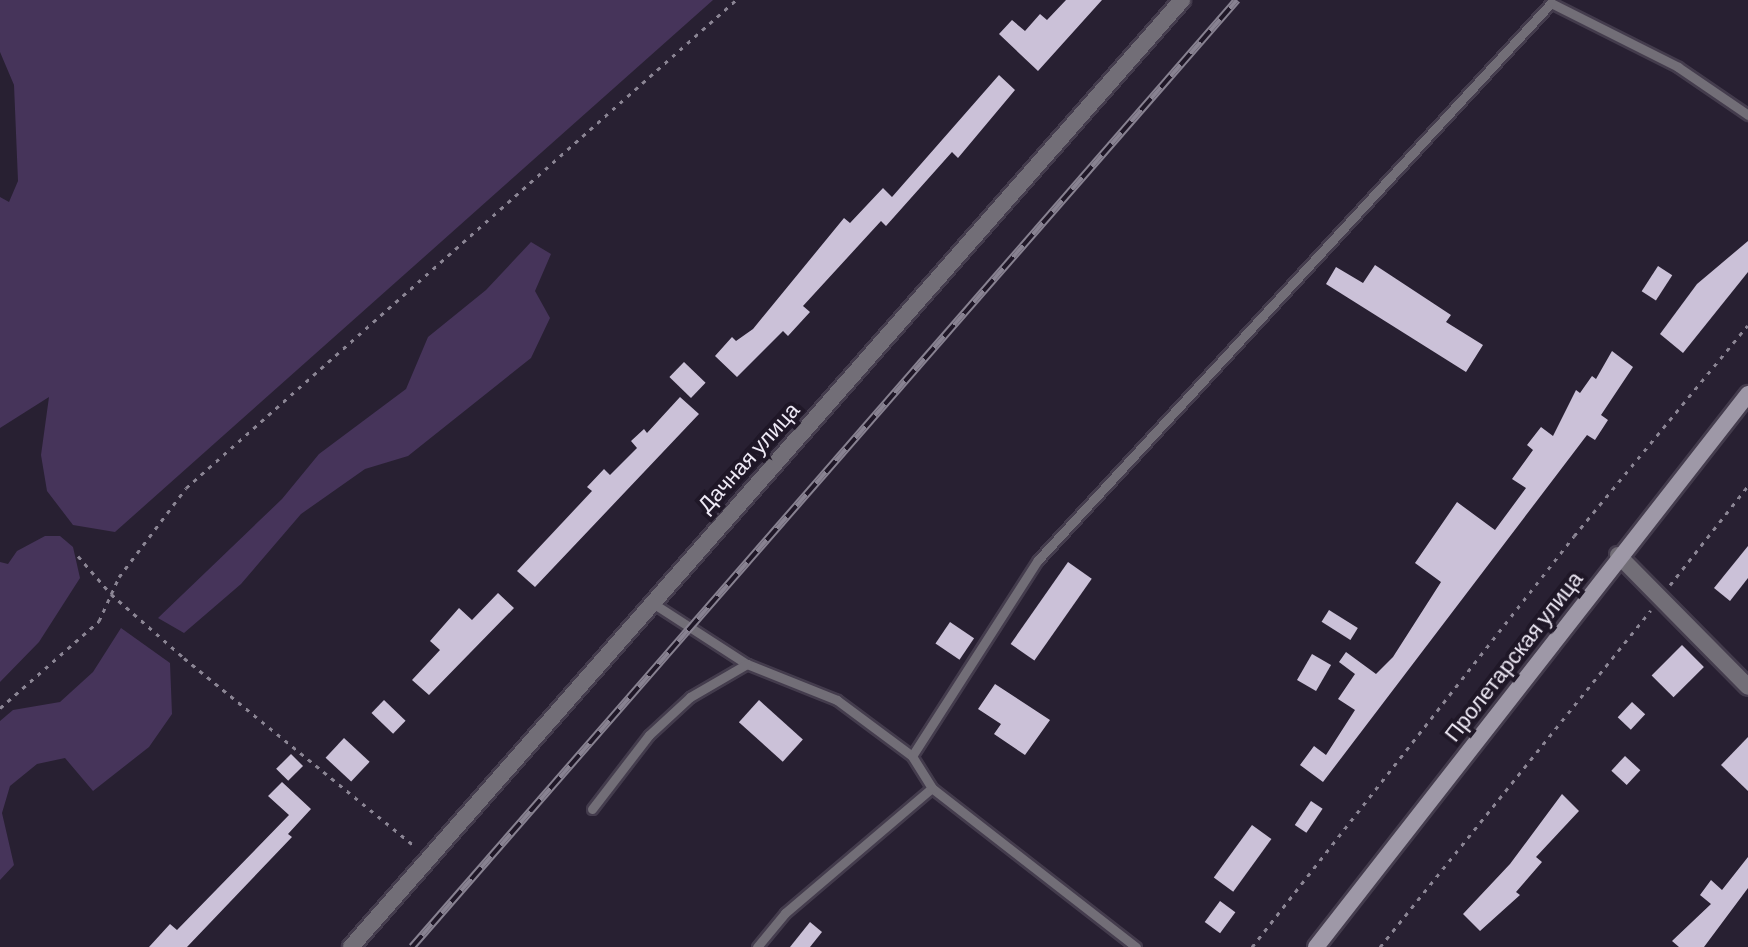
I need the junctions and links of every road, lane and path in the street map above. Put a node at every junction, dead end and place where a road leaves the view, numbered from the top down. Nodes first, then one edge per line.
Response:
1 (736, 0) edge
2 (1182, 0) edge
3 (1748, 115) edge
4 (1748, 325) edge
5 (1748, 394) edge
6 (1748, 486) edge
7 (1618, 555) junction
8 (78, 556) dead end
9 (111, 594) junction
10 (1659, 599) junction
11 (650, 601) junction
12 (747, 664) junction
13 (1748, 687) edge
14 (0, 708) edge
15 (912, 756) junction
16 (932, 788) junction
17 (592, 809) dead end
18 (429, 857) junction
19 (351, 947) edge
20 (757, 947) edge
21 (1136, 947) edge
22 (1252, 947) edge
23 (1316, 947) edge
24 (1380, 947) edge

1 - 9 path
2 - 11 street, Дачная улица
3 - 15 lane
4 - 22 path
5 - 7 main road, Пролетарская улица
6 - 10 path
7 - 10 street
7 - 23 main road, Пролетарская улица
8 - 9 path
9 - 14 path
9 - 18 path
10 - 13 street
10 - 24 path
11 - 12 lane
11 - 18 street, Дачная улица
12 - 15 lane
12 - 17 lane
15 - 16 lane
16 - 20 lane
16 - 21 lane
18 - 19 street, Дачная улица

